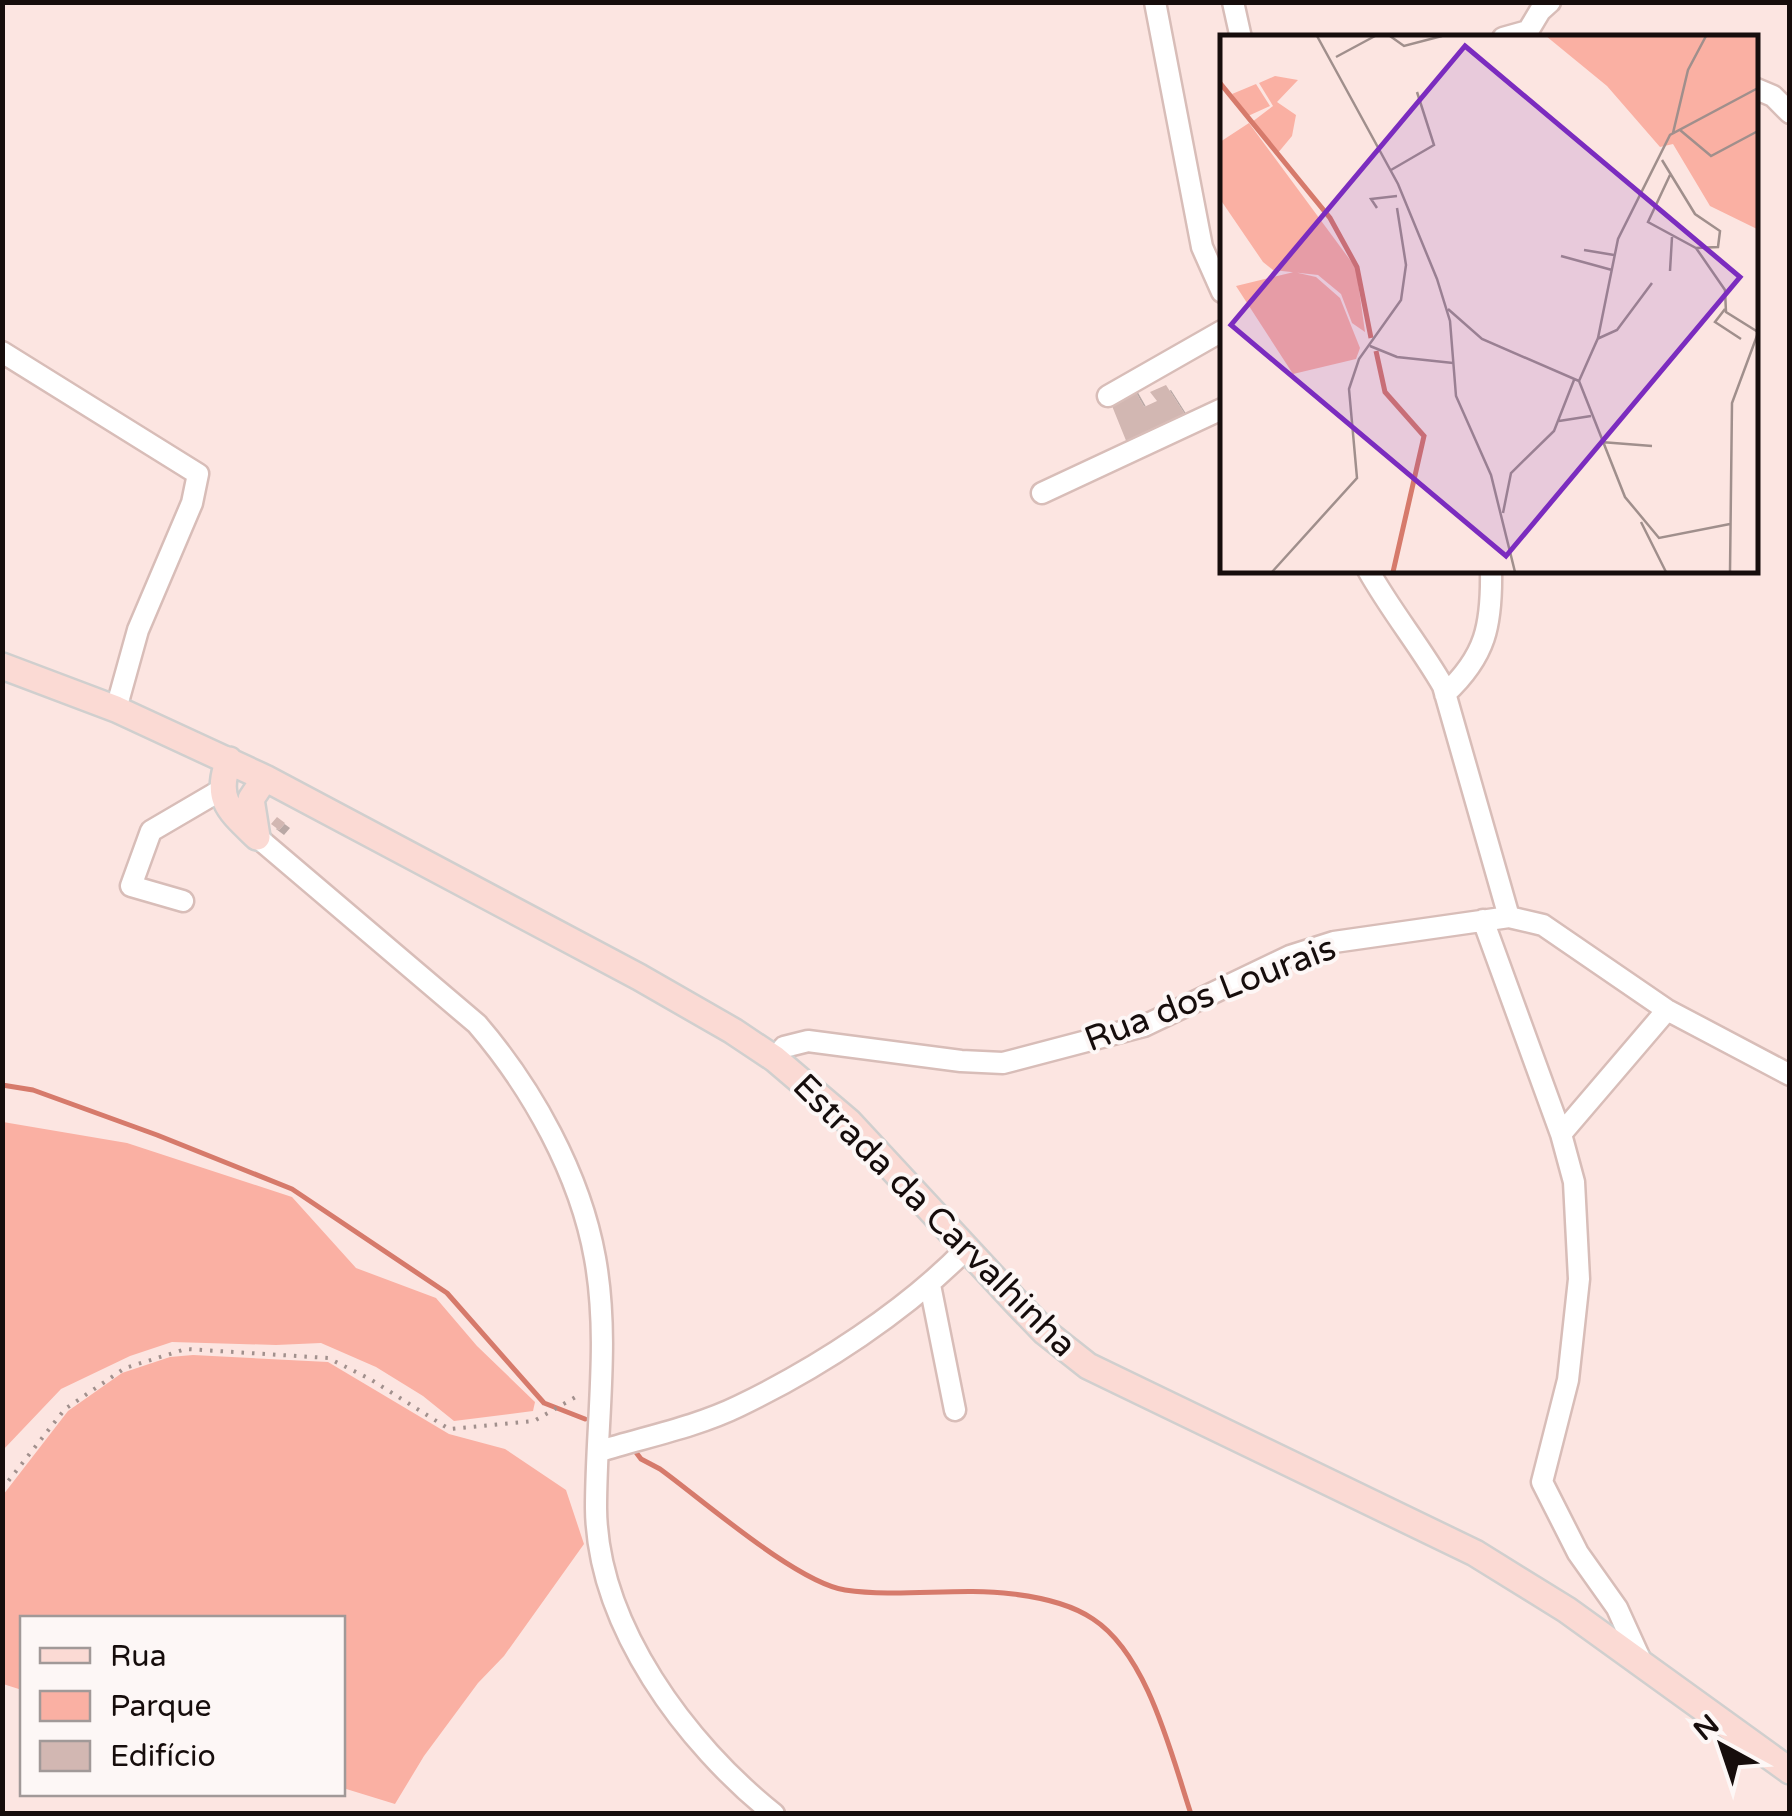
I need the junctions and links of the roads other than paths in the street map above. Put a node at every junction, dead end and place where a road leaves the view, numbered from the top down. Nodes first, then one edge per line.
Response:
1 (1154, 2) edge
2 (1233, 2) edge
3 (1550, 2) edge
4 (1533, 34) edge
5 (1239, 35) edge
6 (1757, 89) edge
7 (1790, 114) edge
8 (1220, 288) edge
9 (1220, 332) edge
10 (2, 352) edge
11 (1108, 396) dead end
12 (1220, 409) edge
13 (1042, 493) dead end
14 (1369, 572) edge
15 (1490, 572) edge
16 (2, 666) edge
17 (1445, 694) junction
18 (116, 709) junction
19 (228, 760) junction
20 (258, 788) junction
21 (222, 794) junction
22 (257, 837) junction
23 (183, 901) dead end
24 (1509, 916) junction
25 (1483, 920) junction
26 (1667, 1010) junction
27 (775, 1058) junction
28 (1790, 1076) edge
29 (1561, 1134) junction
30 (966, 1248) junction
31 (930, 1285) junction
32 (954, 1410) dead end
33 (600, 1451) junction
34 (1642, 1663) junction
35 (1790, 1771) edge
36 (774, 1814) edge

1 - 8 street
2 - 5 street
3 - 4 street
6 - 7 street
9 - 11 street
10 - 18 street
12 - 13 street
14 - 17 street
15 - 17 street
16 - 18 main road, Estrada da Carvalhinha
17 - 24 street
18 - 19 main road, Estrada da Carvalhinha
19 - 20 main road, Estrada da Carvalhinha
19 - 21 main road
20 - 21 main road
20 - 22 main road
20 - 27 main road, Estrada da Carvalhinha
21 - 22 main road
21 - 23 street
22 - 33 street
24 - 25 street, Rua dos Lourais
24 - 26 street, Rua dos Lourais
25 - 27 street, Rua dos Lourais
25 - 29 street
26 - 28 street, Rua dos Lourais
26 - 29 street
27 - 30 main road, Estrada da Carvalhinha
29 - 34 street
30 - 31 street
30 - 34 main road, Estrada da Carvalhinha
31 - 32 street
31 - 33 street
33 - 36 street
34 - 35 main road, Estrada da Carvalhinha

